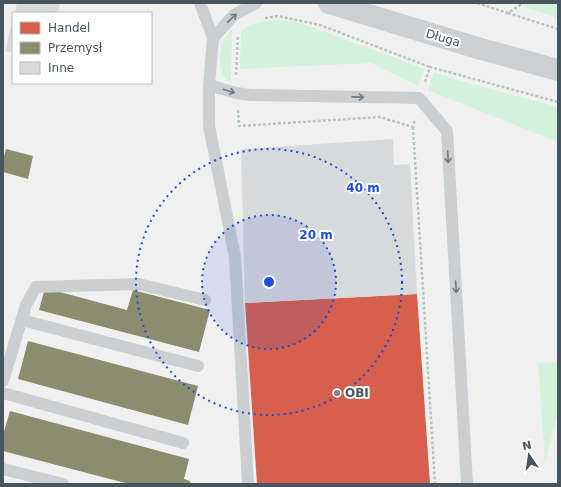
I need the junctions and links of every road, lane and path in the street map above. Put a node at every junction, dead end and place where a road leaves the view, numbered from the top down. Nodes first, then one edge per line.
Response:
1 (200, 3) edge
2 (256, 3) edge
3 (329, 3) edge
4 (477, 3) edge
5 (523, 3) edge
6 (508, 13) junction
7 (262, 19) dead end
8 (558, 29) edge
9 (213, 38) junction
10 (430, 67) junction
11 (558, 70) edge
12 (210, 85) junction
13 (424, 86) dead end
14 (558, 102) edge
15 (413, 127) dead end
16 (205, 300) dead end
17 (22, 320) junction
18 (198, 366) dead end
19 (3, 381) edge
20 (3, 393) edge
21 (183, 443) dead end
22 (3, 469) edge
23 (63, 484) edge
24 (248, 484) edge
25 (435, 484) edge
26 (467, 484) edge

1 - 9 lane
9 -> 2 lane
3 - 11 street, Długa
4 - 6 path
5 - 6 path
6 - 8 path
7 - 10 path
9 - 12 lane
10 - 13 path
10 - 14 path
12 - 24 lane
12 -> 26 lane
15 - 25 path
16 - 17 lane
17 - 18 lane
17 - 19 lane
20 - 21 lane
22 - 23 lane

